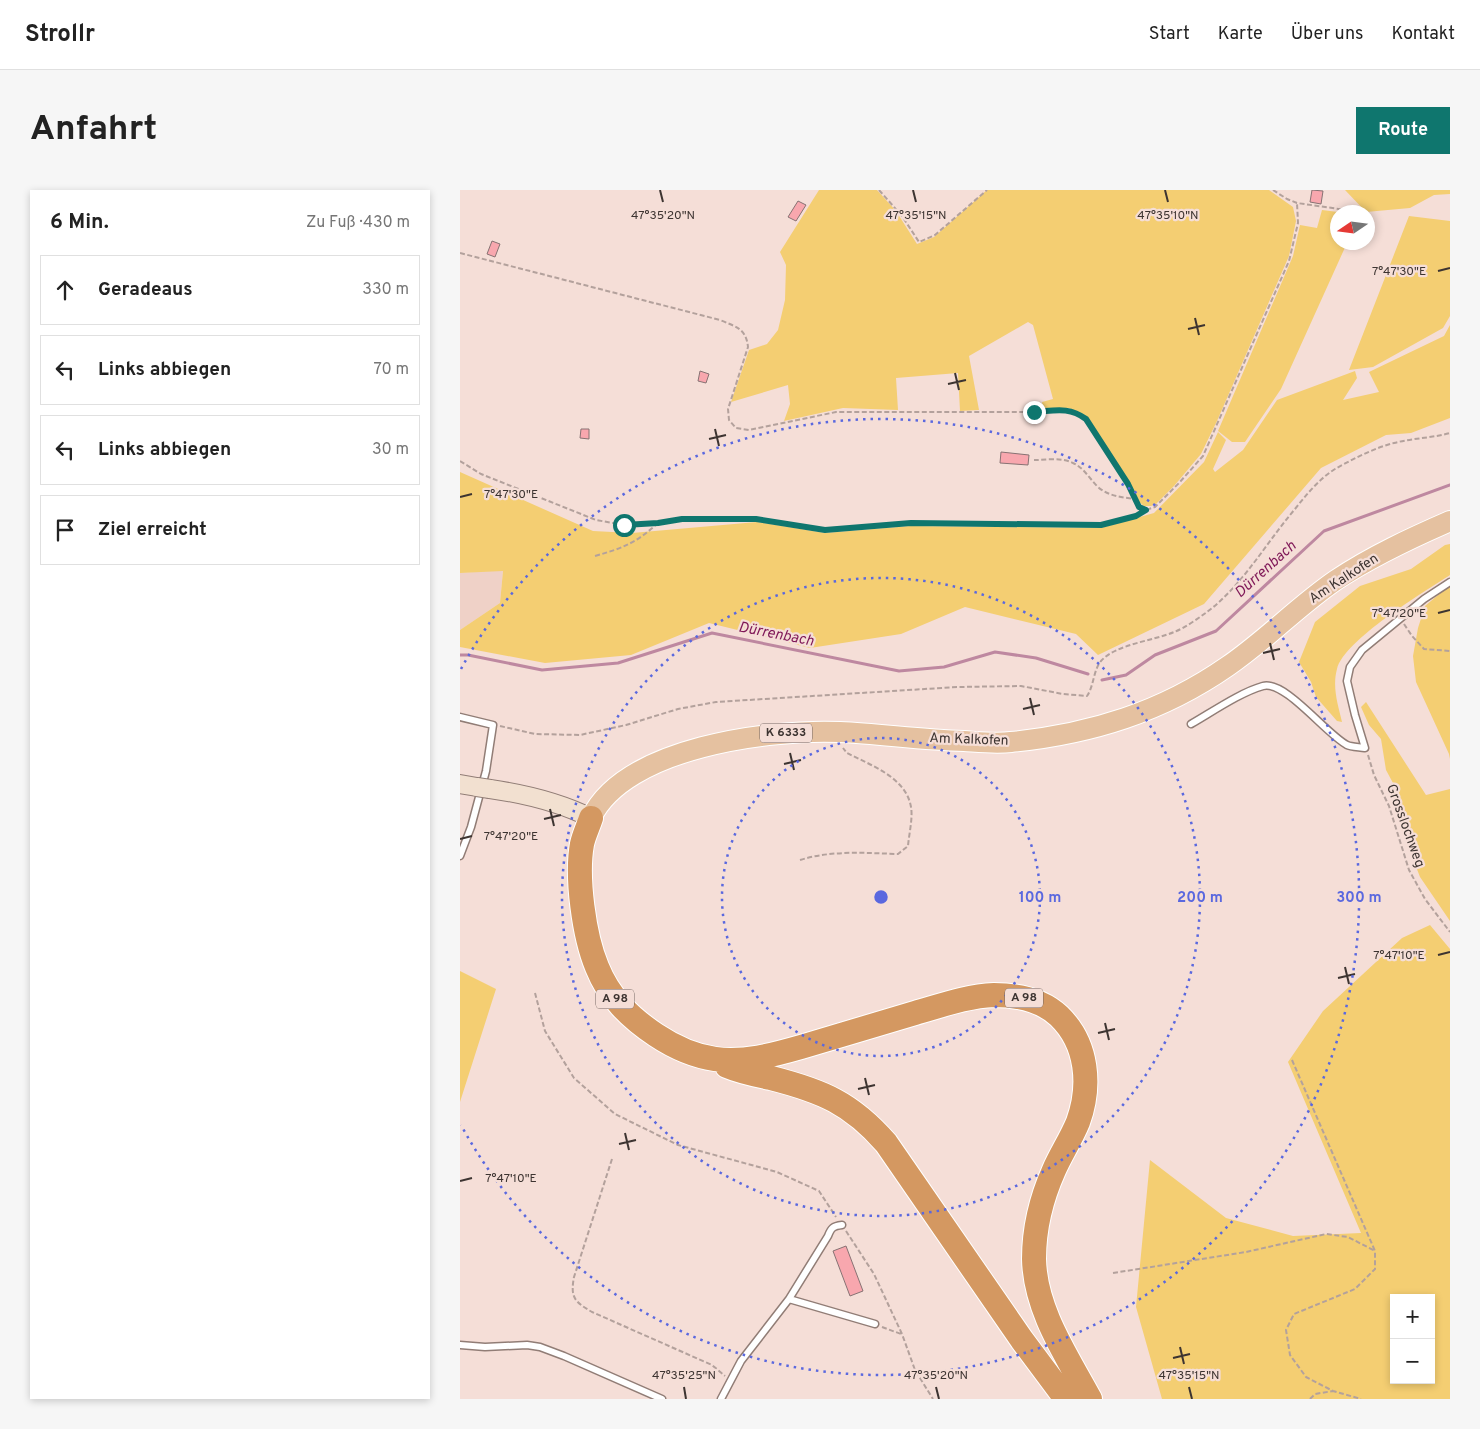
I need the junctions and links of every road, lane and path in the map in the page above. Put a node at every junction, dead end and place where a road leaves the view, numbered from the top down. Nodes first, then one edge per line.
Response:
1 (879, 190) edge
2 (987, 190) edge
3 (1273, 190) edge
4 (1297, 203) junction
5 (1330, 208) edge
6 (460, 253) edge
7 (1450, 432) edge
8 (460, 460) edge
9 (1034, 460) dead end
10 (1134, 498) junction
11 (1146, 510) junction
12 (1450, 521) edge
13 (658, 523) junction
14 (595, 556) dead end
15 (1450, 582) edge
16 (1400, 618) junction
17 (1450, 651) edge
18 (460, 717) edge
19 (1191, 724) dead end
20 (493, 725) junction
21 (838, 732) junction
22 (1366, 748) junction
23 (476, 787) edge
24 (591, 818) junction
25 (460, 856) edge
26 (800, 860) dead end
27 (1450, 932) edge
28 (535, 993) dead end
29 (697, 1055) junction
30 (1292, 1060) dead end
31 (612, 1159) dead end
32 (842, 1225) junction
33 (1375, 1251) junction
34 (1113, 1273) dead end
35 (789, 1299) junction
36 (875, 1324) joint
37 (902, 1334) junction
38 (460, 1345) edge
39 (730, 1381) junction
40 (1333, 1391) junction
41 (662, 1399) edge
42 (721, 1399) edge
43 (933, 1399) edge
44 (1066, 1399) edge
45 (1090, 1399) edge
46 (1310, 1399) edge
47 (1361, 1399) edge

1 - 2 path
3 - 4 path
4 - 5 path
4 - 11 path
6 - 10 path
7 - 20 path
8 - 13 path
9 - 10 path
10 - 11 path
11 - 13 path
12 - 21 main road, Am Kalkofen / K 6333
13 - 14 path
15 - 16 lane
16 - 17 path
16 - 22 lane
18 - 20 lane
19 - 22 lane
20 - 25 lane
21 - 24 main road, Am Kalkofen / K 6333
21 - 26 path
22 - 27 path, Grosslochweg
23 - 24 street
24 - 29 highway, A 98
28 - 32 path
29 - 44 highway, A 98
29 - 45 highway, A 98
30 - 33 path
31 - 39 path
32 - 35 lane
32 - 37 path
33 - 34 path
33 - 40 path
35 - 36 lane
35 - 39 lane
36 - 37 path
37 - 43 path
38 - 41 lane
39 - 42 lane
40 - 46 path
40 - 47 path

